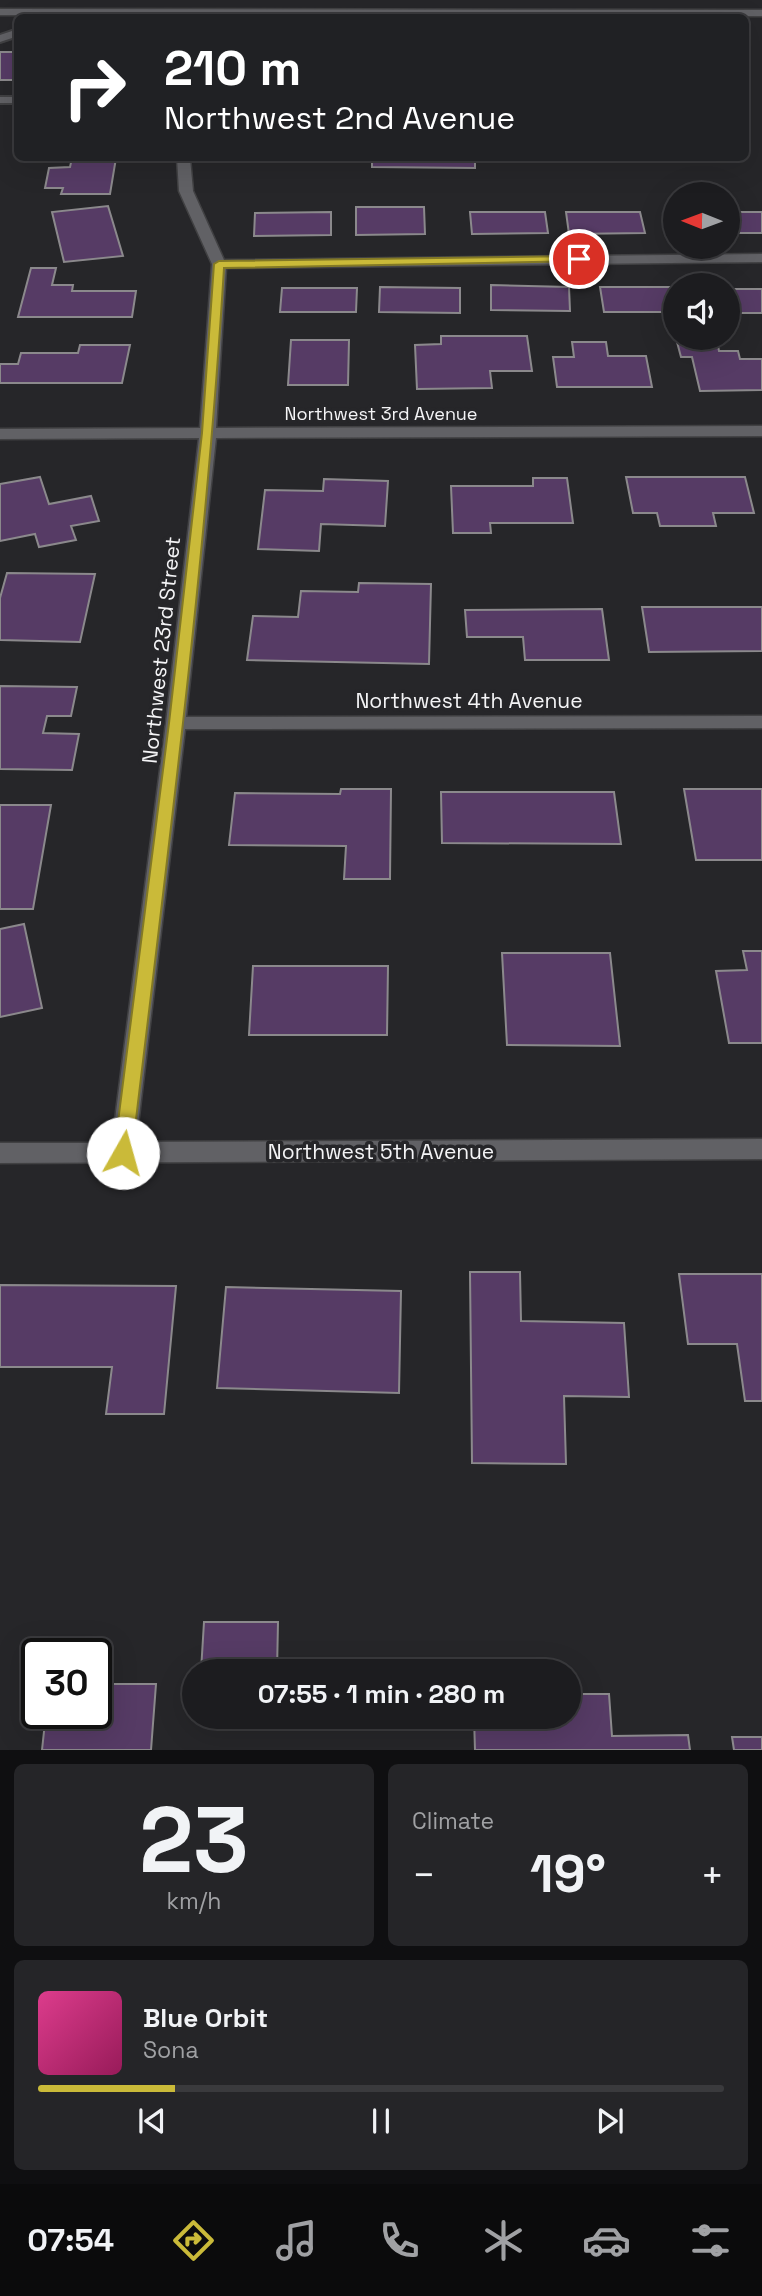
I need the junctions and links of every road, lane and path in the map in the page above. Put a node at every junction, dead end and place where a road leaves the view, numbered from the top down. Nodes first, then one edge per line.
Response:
1 (0, 12) edge
2 (67, 12) junction
3 (762, 13) edge
4 (62, 14) edge
5 (159, 14) edge
6 (630, 14) edge
7 (183, 161) edge
8 (762, 258) edge
9 (219, 264) junction
10 (762, 432) edge
11 (208, 433) junction
12 (0, 434) edge
13 (762, 722) edge
14 (176, 723) junction
15 (762, 1149) edge
16 (0, 1153) edge
17 (123, 1153) junction

1 - 2 street
2 - 4 lane
2 - 5 street
3 - 6 street
7 - 9 street, Northwest 23rd Street
8 - 9 street
9 - 11 street, Northwest 23rd Street
10 - 11 street, Northwest 3rd Avenue
11 - 12 street, Northwest 3rd Avenue
11 - 14 street, Northwest 23rd Street
13 - 14 street, Northwest 4th Avenue
14 - 17 street, Northwest 23rd Street
15 - 17 street, Northwest 5th Avenue
16 - 17 street, Northwest 5th Avenue

